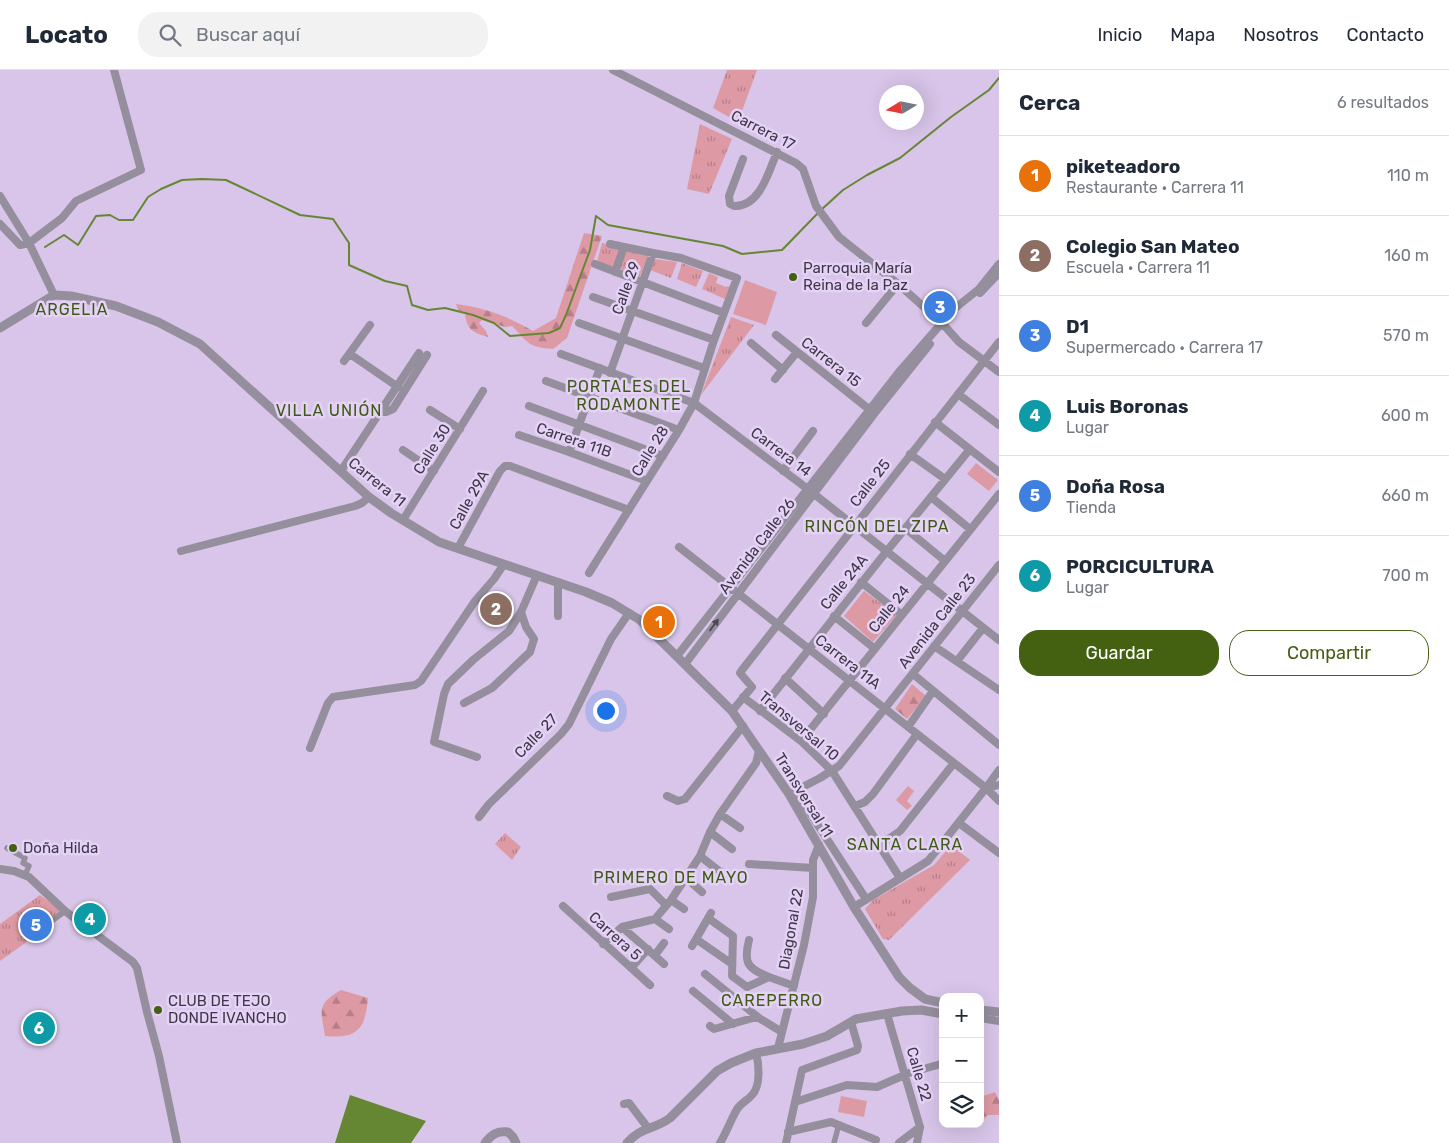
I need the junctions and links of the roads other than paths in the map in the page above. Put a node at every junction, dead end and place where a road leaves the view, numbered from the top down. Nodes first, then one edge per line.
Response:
1 (114, 70) edge
2 (613, 70) edge
3 (777, 152) junction
4 (743, 159) dead end
5 (0, 196) edge
6 (0, 224) edge
7 (29, 243) junction
8 (610, 244) dead end
9 (624, 247) junction
10 (652, 253) junction
11 (596, 264) dead end
12 (999, 264) edge
13 (615, 272) junction
14 (999, 273) edge
15 (642, 282) junction
16 (898, 284) junction
17 (54, 295) junction
18 (593, 297) dead end
19 (632, 311) junction
20 (724, 313) junction
21 (579, 323) dead end
22 (866, 323) dead end
23 (370, 325) dead end
24 (944, 325) junction
25 (0, 328) edge
26 (776, 335) dead end
27 (622, 338) junction
28 (714, 340) junction
29 (999, 342) edge
30 (751, 344) dead end
31 (797, 352) junction
32 (350, 354) junction
33 (561, 354) dead end
34 (984, 360) junction
35 (344, 361) dead end
36 (600, 368) junction
37 (704, 368) junction
38 (783, 370) junction
39 (610, 372) junction
40 (999, 372) edge
41 (775, 379) dead end
42 (546, 381) dead end
43 (398, 387) junction
44 (483, 391) dead end
45 (958, 394) junction
46 (588, 397) junction
47 (694, 403) junction
48 (529, 406) dead end
49 (430, 410) dead end
50 (870, 410) junction
51 (381, 412) junction
52 (935, 422) junction
53 (579, 424) junction
54 (999, 426) edge
55 (460, 429) junction
56 (679, 430) junction
57 (814, 431) dead end
58 (519, 435) dead end
59 (970, 449) junction
60 (403, 450) dead end
61 (569, 452) junction
62 (910, 454) junction
63 (662, 456) junction
64 (783, 470) junction
65 (341, 471) junction
66 (434, 471) junction
67 (999, 472) edge
68 (945, 480) junction
69 (648, 481) junction
70 (811, 492) junction
71 (999, 494) edge
72 (369, 497) junction
73 (931, 497) junction
74 (629, 510) junction
75 (403, 520) junction
76 (853, 526) junction
77 (905, 528) junction
78 (970, 530) junction
79 (679, 547) dead end
80 (458, 548) junction
81 (181, 552) dead end
82 (886, 552) junction
83 (945, 562) junction
84 (504, 564) junction
85 (999, 565) edge
86 (588, 573) dead end
87 (538, 575) junction
88 (558, 582) junction
89 (861, 582) junction
90 (927, 584) junction
91 (735, 591) junction
92 (962, 611) junction
93 (521, 612) junction
94 (629, 613) junction
95 (902, 615) junction
96 (558, 616) dead end
97 (834, 616) junction
98 (777, 624) junction
99 (983, 628) junction
100 (999, 640) edge
101 (934, 646) junction
102 (808, 649) junction
103 (875, 649) junction
104 (677, 656) junction
105 (957, 662) junction
106 (685, 664) junction
107 (912, 674) junction
108 (696, 676) joint
109 (785, 678) junction
110 (849, 681) junction
111 (999, 690) edge
112 (933, 691) junction
113 (744, 698) junction
114 (464, 703) dead end
115 (885, 709) junction
116 (732, 711) junction
117 (760, 711) junction
118 (824, 714) junction
119 (743, 726) junction
120 (908, 727) junction
121 (917, 734) junction
122 (801, 742) junction
123 (999, 745) edge
124 (310, 748) dead end
125 (760, 751) junction
126 (477, 758) dead end
127 (954, 763) junction
128 (999, 770) edge
129 (832, 771) junction
130 (999, 785) edge
131 (986, 788) junction
132 (792, 792) junction
133 (667, 796) dead end
134 (999, 801) edge
135 (855, 806) junction
136 (720, 814) junction
137 (479, 817) dead end
138 (959, 823) junction
139 (740, 828) dead end
140 (710, 832) junction
141 (879, 842) junction
142 (819, 844) junction
143 (6, 848) dead end
144 (732, 849) dead end
145 (999, 853) edge
146 (700, 856) junction
147 (749, 864) dead end
148 (0, 868) edge
149 (813, 868) junction
150 (25, 875) junction
151 (724, 875) dead end
152 (685, 877) junction
153 (900, 878) junction
154 (702, 892) dead end
155 (611, 897) dead end
156 (866, 899) junction
157 (668, 903) junction
158 (563, 906) dead end
159 (854, 906) junction
160 (684, 909) dead end
161 (65, 911) junction
162 (655, 919) junction
163 (45, 926) dead end
164 (622, 927) junction
165 (669, 929) dead end
166 (749, 940) dead end
167 (664, 943) dead end
168 (603, 944) junction
169 (648, 949) junction
170 (655, 955) junction
171 (664, 964) dead end
172 (732, 964) junction
173 (631, 968) junction
174 (705, 974) dead end
175 (769, 977) junction
176 (650, 985) dead end
177 (794, 986) junction
178 (693, 991) dead end
179 (939, 1002) edge
180 (999, 1012) edge
181 (939, 1013) edge
182 (984, 1013) edge
183 (887, 1014) junction
184 (984, 1014) edge
185 (759, 1018) junction
186 (852, 1022) junction
187 (999, 1022) edge
188 (733, 1024) junction
189 (710, 1026) dead end
190 (782, 1032) junction
191 (778, 1048) junction
192 (756, 1053) junction
193 (939, 1065) edge
194 (906, 1076) junction
195 (795, 1102) junction
196 (624, 1104) dead end
197 (838, 1124) junction
198 (920, 1126) junction
199 (648, 1128) junction
200 (788, 1132) junction
201 (876, 1140) dead end
202 (177, 1143) edge
203 (486, 1143) edge
204 (516, 1143) edge
205 (627, 1143) edge
206 (720, 1143) edge
207 (786, 1143) edge
208 (834, 1143) edge
209 (899, 1143) edge
210 (917, 1143) edge

1 - 7 street
2 - 3 street, Carrera 17
3 - 4 street
3 - 16 street, Carrera 17
5 - 7 street
6 - 7 street
7 - 17 street
8 - 9 street, Calle 29
9 - 10 street, Calle 29
9 - 13 street
10 - 15 street, Calle 29
10 - 20 street, Calle 28
11 - 13 street
12 - 24 street
13 - 15 street
14 - 24 street
15 - 19 street, Calle 29
15 - 20 street
16 - 22 street
16 - 24 street, Carrera 17
17 - 25 street
17 - 65 street, Carrera 11
18 - 19 street
19 - 27 street, Calle 29
19 - 28 street
20 - 28 street, Calle 28
21 - 27 street
23 - 32 street
24 - 34 street, Carrera 17
24 - 50 street, Avenida Calle 26
24 - 70 street, Avenida Calle 26
26 - 31 street, Carrera 15
27 - 37 street
27 - 39 street, Calle 29
28 - 37 street, Calle 28
29 - 34 street, Calle 25
30 - 38 street
31 - 38 street
31 - 50 street, Carrera 15
32 - 35 street
32 - 43 street
33 - 36 street, Carrera 14
34 - 40 street, Carrera 17
34 - 45 street, Calle 25
36 - 39 street, Carrera 14
36 - 46 street
37 - 47 street, Calle 28
38 - 41 street
39 - 47 street, Carrera 14
42 - 46 street
43 - 51 street
43 - 51 street
44 - 55 street, Calle 30
45 - 52 street, Calle 25
45 - 54 street
46 - 53 street
46 - 56 street
47 - 56 street, Calle 28
47 - 64 street, Carrera 14
48 - 53 street
49 - 55 street
50 - 70 street, Avenida Calle 26
51 - 65 street
52 - 59 street
52 - 62 street, Calle 25
53 - 61 street
53 - 63 street
55 - 66 street, Calle 30
56 - 63 street, Calle 28
57 - 64 street
58 - 61 street, Carrera 11B
59 - 67 street
59 - 68 street, Calle 24A
60 - 66 street
61 - 69 street, Carrera 11B
62 - 68 street
62 - 76 street, Calle 25
63 - 69 street, Calle 28
64 - 70 street, Carrera 14
65 - 72 street, Carrera 11
66 - 75 street, Calle 30
68 - 73 street, Calle 24A
69 - 74 street, Calle 28
70 - 76 street, Carrera 14
70 - 91 street, Avenida Calle 26
71 - 78 street, Calle 24
72 - 75 street, Carrera 11
72 - 81 street
73 - 77 street, Calle 24A
73 - 78 street
74 - 80 street, Calle 29A
74 - 86 street, Calle 28
75 - 80 street, Carrera 11
76 - 82 street, Carrera 14
76 - 98 street, Calle 25
77 - 82 street, Calle 24A
77 - 83 street
78 - 83 street, Calle 24
79 - 91 street, Carrera 11A
80 - 84 street, Carrera 11
82 - 89 street, Calle 24A
82 - 90 street, Carrera 14
83 - 90 street, Calle 24
84 - 87 street, Carrera 11
84 - 124 street
85 - 92 street, Avenida Calle 23
87 - 88 street, Carrera 11
87 - 93 street
88 - 94 street, Carrera 11
88 - 96 street
89 - 95 street
89 - 97 street, Calle 24A
90 - 92 street, Carrera 14
90 - 95 street, Calle 24
91 - 98 street, Carrera 11A
91 - 104 street, Avenida Calle 26
106 -> 91 street, Avenida Calle 26
92 - 99 street, Carrera 14
92 - 101 street, Avenida Calle 23
93 - 114 street
93 - 126 street
94 - 104 street, Carrera 11
94 - 137 street, Calle 27
95 - 103 street, Calle 24
97 - 102 street, Calle 24A
97 - 103 street
98 - 102 street, Carrera 11A
98 - 113 street, Calle 25
99 - 100 street, Carrera 14
99 - 105 street
101 - 105 street
101 - 107 street, Avenida Calle 23
102 - 109 street, Calle 24A
102 - 110 street, Carrera 11A
103 - 110 street, Calle 24
104 - 106 street, Carrera 11
105 - 111 street
106 - 108 street, Carrera 11
107 - 112 street
107 - 115 street, Avenida Calle 23
108 - 116 street, Transversal 11
109 - 117 street, Calle 24A
109 - 118 street
110 - 115 street, Carrera 11A
110 - 118 street, Calle 24
112 - 120 street
112 - 123 street
113 - 116 street
113 - 117 street, Transversal 10
115 - 120 street, Carrera 11A
115 - 129 street, Avenida Calle 23
116 - 119 street, Transversal 11
117 - 122 street, Transversal 10
118 - 122 street, Calle 24
119 - 125 street, Transversal 11
119 - 133 street
120 - 121 street, Carrera 11A
121 - 127 street, Carrera 11A
121 - 135 street
122 - 129 street, Transversal 10
125 - 132 street, Transversal 11
125 - 136 street
127 - 131 street, Carrera 11A
127 - 141 street
128 - 131 street
129 - 132 street, Avenida Calle 23
129 - 135 street, Transversal 10
130 - 131 street
131 - 134 street, Carrera 11A
131 - 138 street
132 - 142 street, Transversal 11
132 - 156 street
135 - 141 street, Transversal 10
136 - 139 street
136 - 140 street
138 - 145 street
138 - 153 street
140 - 144 street
140 - 146 street
141 - 153 street, Transversal 10
142 - 149 street, Diagonal 22
142 - 159 street, Transversal 11
143 - 150 street
146 - 151 street
146 - 152 street
147 - 149 street
148 - 150 street
149 - 177 street, Diagonal 22
150 - 161 street
152 - 154 street
152 - 157 street
153 - 156 street
155 - 157 street
156 - 159 street
157 - 160 street
157 - 162 street
158 - 168 street, Carrera 5
159 - 179 street, Transversal 11
161 - 163 street
161 - 202 street
162 - 164 street
162 - 165 street
164 - 168 street
164 - 169 street
166 - 175 street
167 - 170 street
168 - 173 street, Carrera 5
169 - 170 street
169 - 173 street
170 - 171 street
172 - 172 street
172 - 175 street
173 - 176 street, Carrera 5
174 - 185 street
175 - 177 street
177 - 190 street, Diagonal 22
178 - 188 street
180 - 182 street
181 - 183 street
183 - 186 street
183 - 194 street, Calle 22
184 - 187 street
185 - 188 street
185 - 190 street
186 - 191 street
186 - 195 street
188 - 189 street
190 - 191 street, Diagonal 22
191 - 192 street
192 - 199 street
192 - 206 street
193 - 194 street
194 - 195 street
194 - 198 street, Calle 22
195 - 200 street
196 - 199 street
197 - 200 street
197 - 201 street
197 - 208 street
198 - 209 street
198 - 210 street, Calle 22
199 - 205 street
200 - 207 street
203 - 204 street

